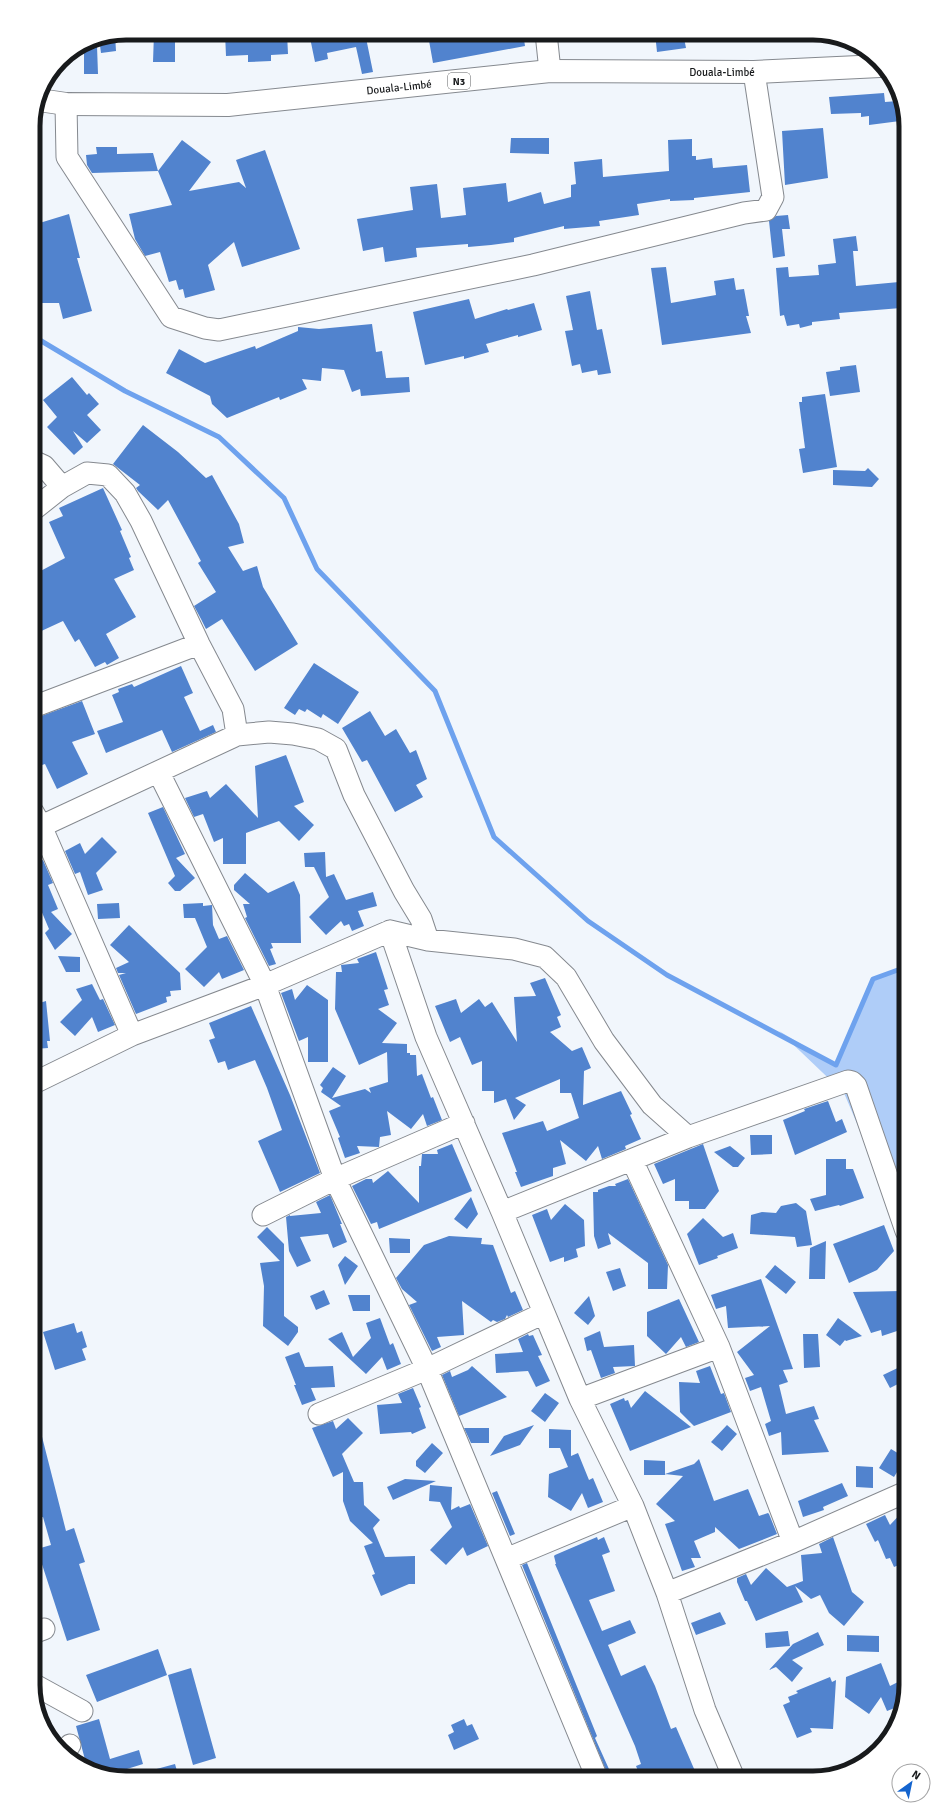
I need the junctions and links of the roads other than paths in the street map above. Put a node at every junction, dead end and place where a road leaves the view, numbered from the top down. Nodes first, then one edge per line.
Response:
1 (547, 40) edge
2 (875, 66) edge
3 (550, 71) junction
4 (754, 72) junction
5 (44, 101) edge
6 (66, 104) junction
7 (40, 464) edge
8 (62, 487) junction
9 (40, 504) edge
10 (199, 644) junction
11 (40, 703) edge
12 (237, 735) junction
13 (159, 773) junction
14 (40, 821) edge
15 (40, 832) edge
16 (390, 931) junction
17 (428, 940) junction
18 (265, 985) junction
19 (132, 1035) junction
20 (40, 1080) edge
21 (464, 1123) junction
22 (688, 1136) junction
23 (632, 1160) junction
24 (335, 1179) junction
25 (899, 1211) edge
26 (502, 1212) junction
27 (263, 1215) dead end
28 (544, 1312) junction
29 (719, 1347) junction
30 (427, 1369) junction
31 (580, 1399) junction
32 (319, 1414) dead end
33 (899, 1495) edge
34 (633, 1506) junction
35 (793, 1542) junction
36 (506, 1559) junction
37 (667, 1594) junction
38 (40, 1688) edge
39 (82, 1711) dead end
40 (594, 1771) edge
41 (731, 1771) edge

1 - 3 street
2 - 4 highway, Douala-Limbé / N3
3 - 4 highway, Douala-Limbé / N3
3 - 6 highway, Douala-Limbé / N3
4 - 6 street
5 - 6 highway, Douala-Limbé / N3
7 - 8 street
8 - 9 street
8 - 10 street
10 - 11 street
10 - 12 street
12 - 13 street
12 - 17 street
13 - 14 street
13 - 18 street
15 - 19 street
16 - 17 street
16 - 18 street
16 - 21 street
17 - 22 street
18 - 19 street
18 - 24 street
19 - 20 street
21 - 24 street
21 - 26 street
22 - 23 street
22 - 25 street
23 - 26 street
23 - 29 street
24 - 27 street
24 - 30 street
26 - 28 street
28 - 30 street
28 - 31 street
29 - 31 street
29 - 35 street
30 - 32 street
30 - 36 street
31 - 34 street
33 - 35 street
34 - 36 street
34 - 37 street
35 - 37 street
36 - 40 street
37 - 41 street
38 - 39 street

